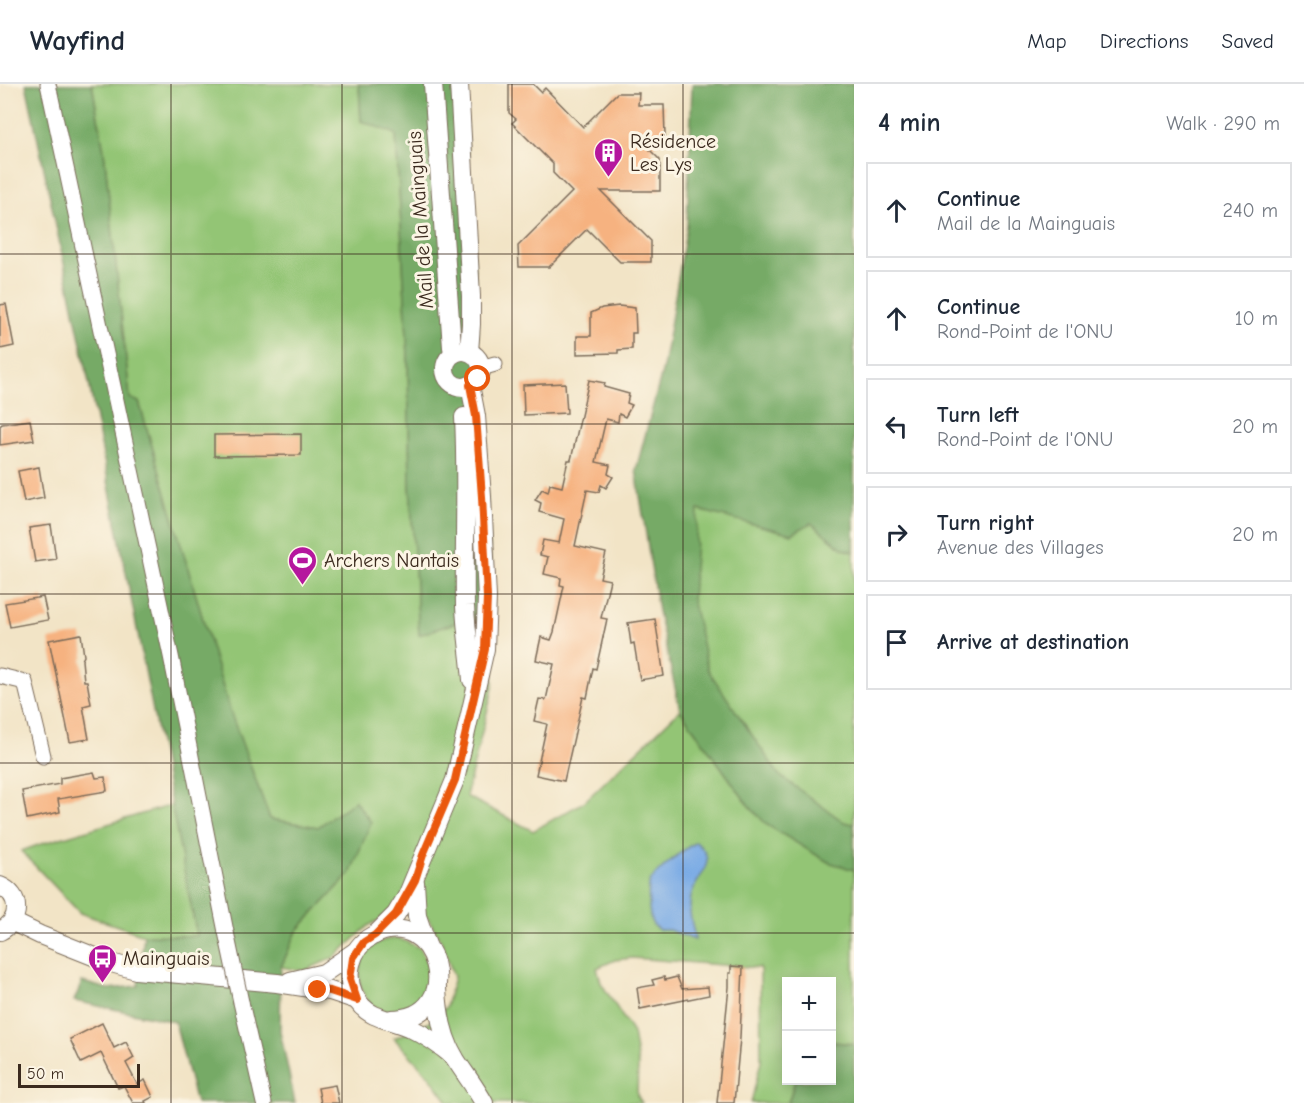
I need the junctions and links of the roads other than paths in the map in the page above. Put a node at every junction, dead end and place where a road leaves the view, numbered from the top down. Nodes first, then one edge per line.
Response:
1 (48, 84) edge
2 (433, 84) edge
3 (459, 84) edge
4 (462, 352) junction
5 (466, 386) junction
6 (7, 678) edge
7 (43, 756) dead end
8 (415, 880) junction
9 (0, 886) edge
10 (6, 926) edge
11 (375, 935) junction
12 (427, 945) junction
13 (356, 951) junction
14 (277, 983) junction
15 (437, 987) junction
16 (357, 1000) junction
17 (391, 1020) junction
18 (454, 1057) junction
19 (264, 1103) edge
20 (484, 1103) edge

1 - 19 street, bridge
2 - 4 street, Mail de la Mainguais
3 - 4 street
4 - 5 street
4 - 5 street
5 - 8 street
6 - 7 street
8 - 11 street
8 - 12 street
9 - 10 street
10 - 14 street
11 - 12 street
11 - 13 street
12 - 15 street
13 - 14 street
13 - 16 street
14 - 16 street
15 - 17 street
15 - 18 street
16 - 17 street
17 - 18 street
18 - 20 street

